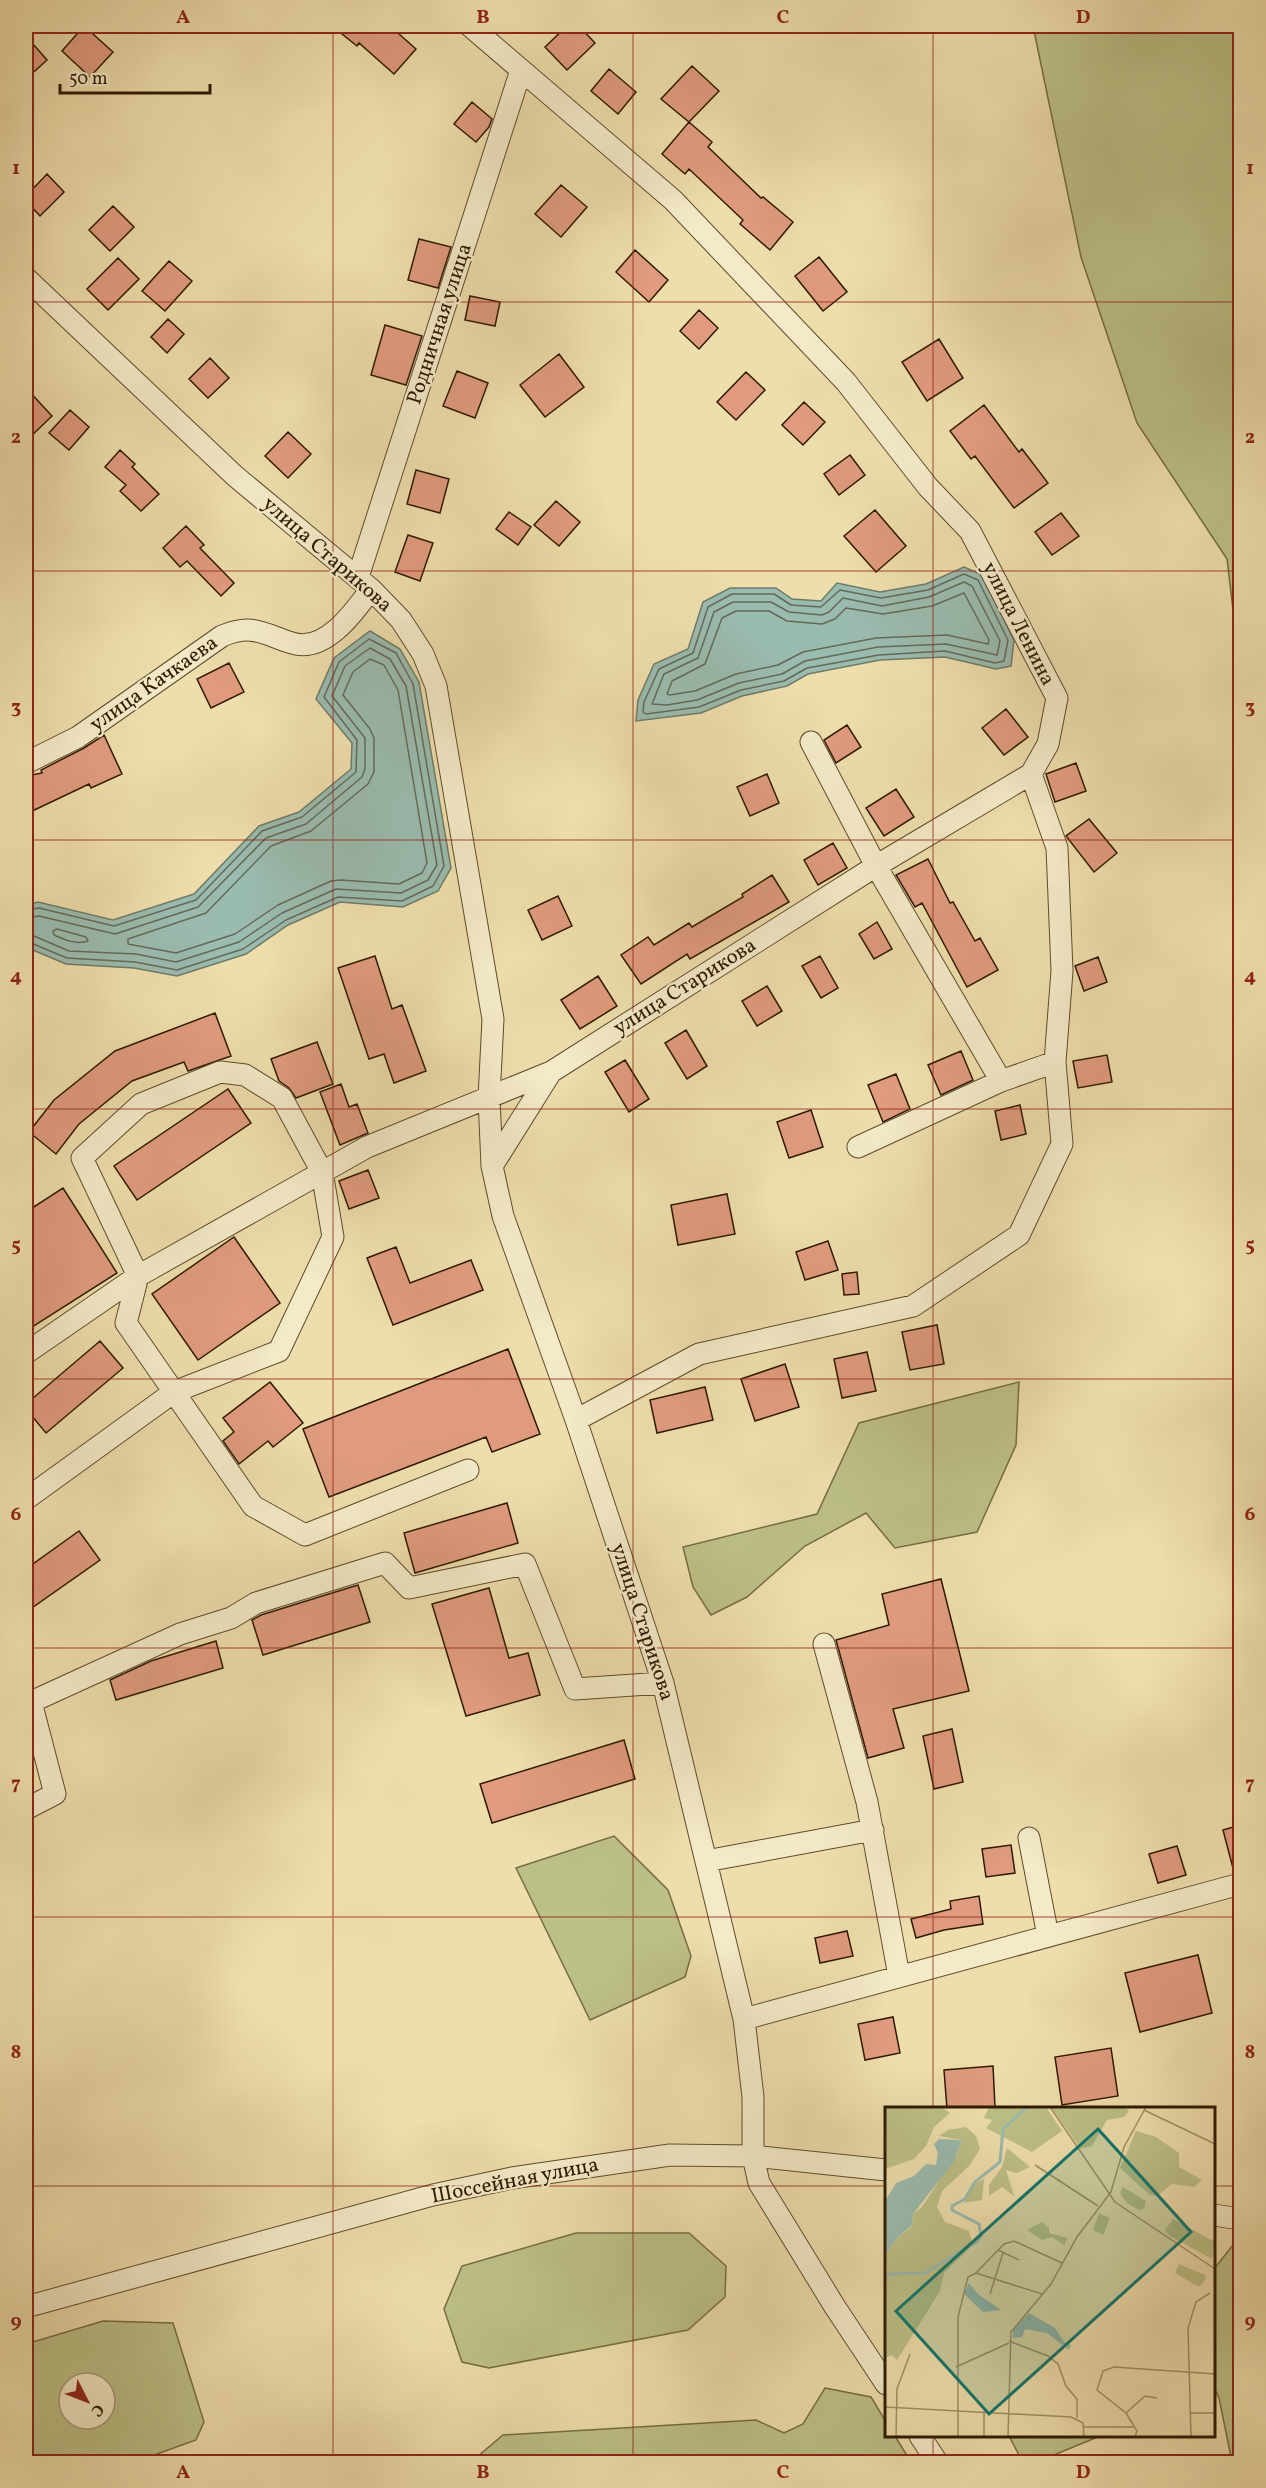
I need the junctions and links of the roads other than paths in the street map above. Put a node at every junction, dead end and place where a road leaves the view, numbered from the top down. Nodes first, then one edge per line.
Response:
1 (470, 26) edge
2 (521, 70) junction
3 (26, 278) edge
4 (365, 583) junction
5 (811, 742) dead end
6 (26, 763) edge
7 (1031, 774) junction
8 (876, 866) junction
9 (1055, 1062) junction
10 (551, 1072) junction
11 (1001, 1081) junction
12 (489, 1098) junction
13 (858, 1147) dead end
14 (492, 1166) junction
15 (322, 1172) junction
16 (138, 1276) junction
17 (26, 1353) edge
18 (174, 1392) junction
19 (576, 1420) junction
20 (468, 1470) dead end
21 (26, 1499) edge
22 (824, 1644) dead end
23 (663, 1683) junction
24 (26, 1809) edge
25 (873, 1830) junction
26 (1029, 1838) dead end
27 (706, 1862) junction
28 (1240, 1884) edge
29 (1048, 1936) junction
30 (899, 1976) junction
31 (744, 2019) junction
32 (753, 2156) junction
33 (885, 2170) edge
34 (1215, 2215) edge
35 (1240, 2219) edge
36 (26, 2307) edge
37 (885, 2382) edge
38 (921, 2437) edge
39 (937, 2463) edge

1 - 2 street, улица Ленина
2 - 4 street, Родничная улица
2 - 7 street, улица Ленина
3 - 4 street, улица Старикова
4 - 6 street, улица Качкаева
4 - 12 street, улица Старикова
5 - 8 street
7 - 8 street, улица Старикова
7 - 9 street
8 - 10 street, улица Старикова
8 - 11 street
9 - 11 street
9 - 19 street
10 - 12 street, улица Старикова
10 - 14 street
11 - 13 street
12 - 14 street, улица Старикова
12 - 15 street
14 - 19 street, улица Старикова
15 - 16 street
15 - 16 street
15 - 18 street
16 - 17 street
16 - 18 street
18 - 20 street
18 - 21 street
19 - 23 street, улица Старикова
22 - 25 street
23 - 24 street
23 - 27 street, улица Старикова
25 - 27 street
25 - 30 street
26 - 29 street
27 - 31 street, улица Старикова
28 - 29 street
29 - 30 street
30 - 31 street
31 - 32 street, улица Старикова
32 - 33 street, Шоссейная улица
32 - 36 street, Шоссейная улица
32 - 37 street
34 - 35 street
38 - 39 street

